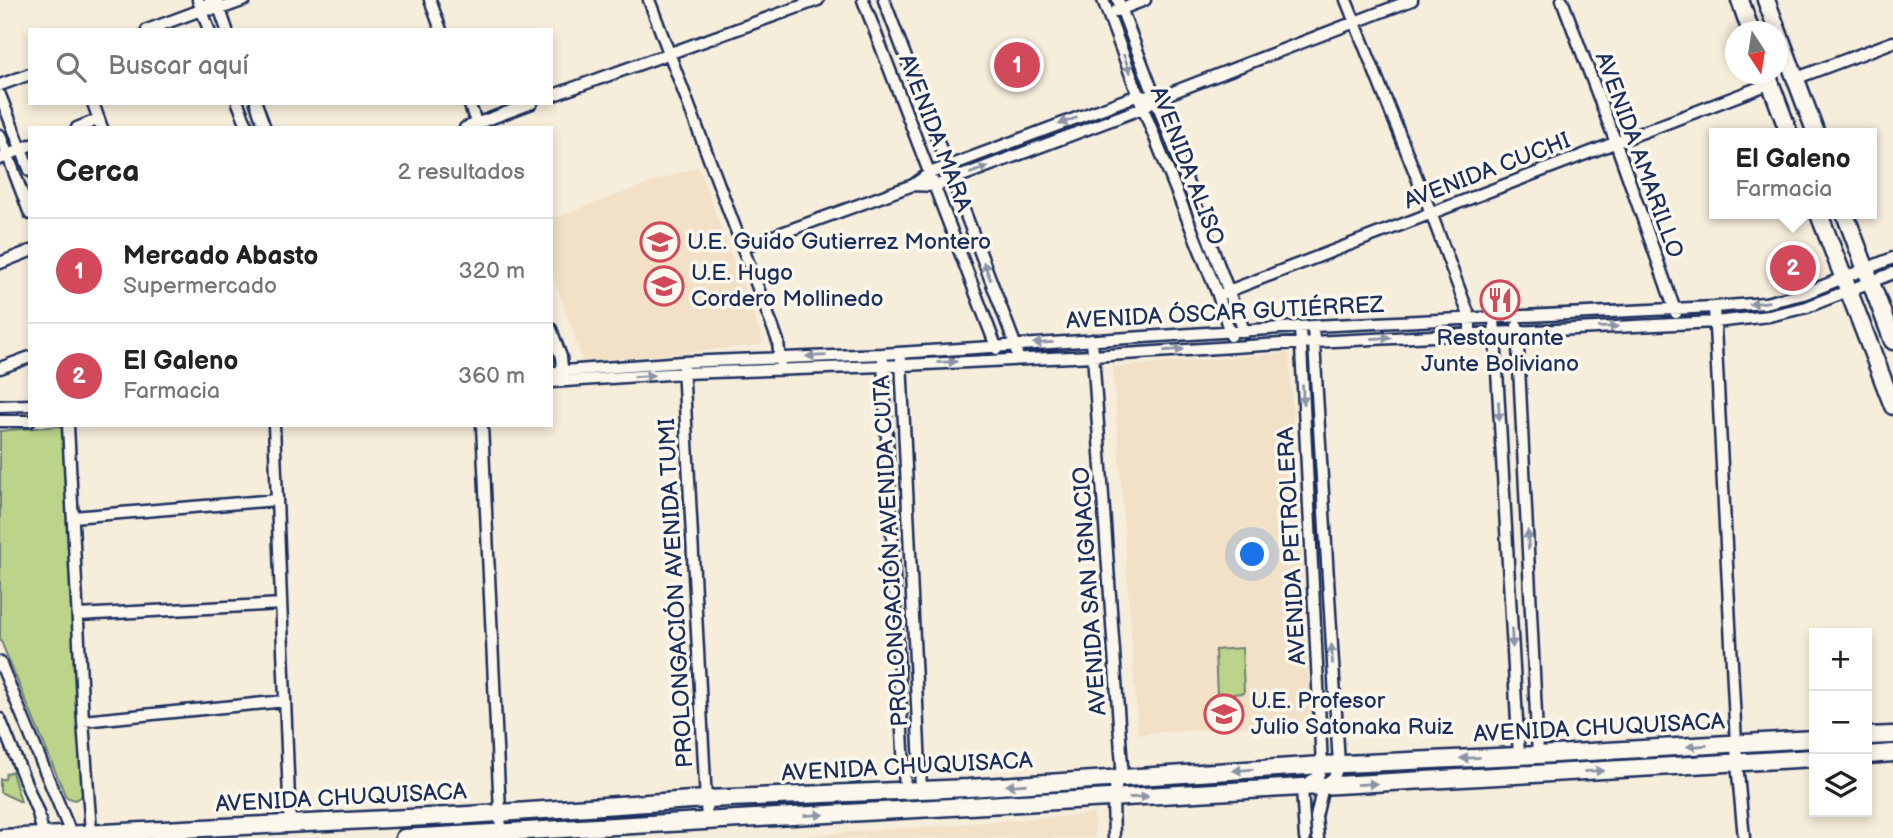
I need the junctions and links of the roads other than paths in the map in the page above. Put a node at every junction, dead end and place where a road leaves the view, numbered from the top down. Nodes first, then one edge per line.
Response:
1 (245, 0) edge
2 (430, 0) edge
3 (649, 0) edge
4 (818, 0) edge
5 (863, 0) edge
6 (884, 0) edge
7 (1103, 0) edge
8 (1145, 0) edge
9 (1346, 0) edge
10 (1412, 0) edge
11 (1562, 0) edge
12 (1740, 0) edge
13 (1766, 0) edge
14 (215, 3) edge
15 (200, 5) edge
16 (1120, 5) edge
17 (1109, 14) junction
18 (1747, 21) edge
19 (1354, 22) junction
20 (150, 28) edge
21 (208, 28) edge
22 (227, 28) edge
23 (440, 28) edge
24 (1893, 42) edge
25 (669, 53) junction
26 (28, 75) edge
27 (1797, 78) junction
28 (1755, 84) edge
29 (1771, 84) edge
30 (0, 85) edge
31 (0, 95) edge
32 (553, 95) edge
33 (1138, 95) junction
34 (1155, 99) junction
35 (94, 105) edge
36 (239, 105) edge
37 (257, 105) edge
38 (470, 105) edge
39 (527, 105) edge
40 (1143, 108) junction
41 (101, 124) edge
42 (247, 126) edge
43 (264, 126) edge
44 (477, 126) edge
45 (1787, 128) edge
46 (1814, 128) edge
47 (15, 137) junction
48 (1, 140) edge
49 (1616, 144) junction
50 (25, 147) edge
51 (4, 157) edge
52 (947, 166) junction
53 (930, 173) junction
54 (953, 180) junction
55 (913, 185) junction
56 (936, 186) junction
57 (28, 210) edge
58 (1431, 214) junction
59 (1821, 219) edge
60 (1847, 219) edge
61 (743, 247) junction
62 (28, 252) edge
63 (1893, 258) edge
64 (0, 263) edge
65 (1893, 273) edge
66 (1868, 275) junction
67 (1845, 284) junction
68 (1229, 291) junction
69 (1218, 295) junction
70 (1714, 307) junction
71 (1674, 309) junction
72 (1517, 317) junction
73 (1470, 318) junction
74 (1494, 318) junction
75 (1715, 322) junction
76 (1679, 323) junction
77 (1312, 326) junction
78 (1300, 327) junction
79 (1244, 330) junction
80 (1229, 331) junction
81 (1517, 331) junction
82 (1495, 332) junction
83 (1471, 333) junction
84 (553, 335) edge
85 (1093, 340) junction
86 (1893, 341) edge
87 (1301, 342) junction
88 (1313, 342) junction
89 (1015, 344) junction
90 (996, 345) junction
91 (1235, 346) junction
92 (1251, 346) junction
93 (901, 352) junction
94 (882, 354) junction
95 (1093, 356) junction
96 (780, 357) junction
97 (28, 358) edge
98 (1018, 359) junction
99 (997, 360) junction
100 (902, 365) junction
101 (883, 366) junction
102 (0, 368) edge
103 (683, 368) junction
104 (780, 370) junction
105 (553, 373) edge
106 (563, 376) junction
107 (553, 381) edge
108 (28, 405) edge
109 (0, 406) edge
110 (1893, 406) edge
111 (0, 421) edge
112 (28, 421) edge
113 (68, 427) edge
114 (274, 427) edge
115 (482, 427) edge
116 (277, 500) junction
117 (73, 517) junction
118 (281, 604) junction
119 (78, 615) junction
120 (0, 662) edge
121 (285, 701) junction
122 (0, 719) edge
123 (83, 720) junction
124 (1893, 735) edge
125 (1872, 736) edge
126 (1809, 739) edge
127 (1737, 743) junction
128 (1893, 754) edge
129 (1538, 755) junction
130 (1872, 755) edge
131 (1519, 756) junction
132 (1809, 758) edge
133 (1737, 763) junction
134 (1339, 764) junction
135 (1322, 765) junction
136 (1118, 779) junction
137 (1323, 786) junction
138 (1302, 787) junction
139 (968, 788) junction
140 (913, 789) junction
141 (1113, 798) junction
142 (706, 799) junction
143 (968, 807) junction
144 (500, 813) junction
145 (707, 821) junction
146 (290, 823) junction
147 (91, 832) junction
148 (501, 833) junction
149 (72, 836) edge
150 (44, 837) edge
151 (2, 838) edge
152 (404, 838) edge
153 (1114, 838) edge
154 (1305, 838) edge
155 (1318, 838) edge
156 (1744, 838) edge

1 - 14 street
2 - 23 street
3 - 25 street
4 - 25 street
5 - 53 street, AVENIDA MARA
6 - 52 street, AVENIDA MARA
7 - 17 street, AVENIDA ALISO
8 - 16 street
9 - 19 street
10 - 19 street
11 - 49 street, AVENIDA AMARILLO
12 - 18 main road
13 - 27 main road
14 - 15 street
14 - 22 street
15 - 20 street
15 - 21 street
16 - 17 street
16 - 34 street, AVENIDA ALISO
17 -> 33 street, AVENIDA ALISO
19 - 34 street
19 - 58 street
24 - 27 street
25 - 32 street
25 - 61 street
26 - 30 street
27 - 46 main road
28 - 49 street, AVENIDA CUCHI
29 - 45 main road
31 - 47 street
33 - 34 street
33 - 40 street, AVENIDA ALISO
33 -> 52 street
34 - 40 street
34 - 68 street, AVENIDA ALISO
35 - 41 street
36 - 42 street
37 - 43 street
38 - 44 street
39 - 44 street
54 -> 40 street
40 - 69 street, AVENIDA ALISO
47 - 48 street
47 - 50 street
48 - 51 street
49 - 58 street, AVENIDA CUCHI
49 - 71 street, AVENIDA AMARILLO
50 - 51 street
51 - 57 street
52 - 53 street
52 - 54 street, AVENIDA MARA
53 - 55 street
53 - 56 street, AVENIDA MARA
54 - 56 street
89 -> 54 street, AVENIDA MARA
55 - 56 street
55 - 61 street
56 - 90 street, AVENIDA MARA
58 - 68 street, AVENIDA CUCHI
58 - 73 street
59 - 67 main road
60 - 66 main road
61 - 96 street
62 - 64 street
63 - 66 street, AVENIDA ÓSCAR GUTIÉRREZ
65 - 66 street, AVENIDA ÓSCAR GUTIÉRREZ
66 - 67 street, AVENIDA ÓSCAR GUTIÉRREZ
66 - 67 street, AVENIDA ÓSCAR GUTIÉRREZ
66 - 86 main road
67 -> 70 street, AVENIDA ÓSCAR GUTIÉRREZ
67 - 75 street, AVENIDA ÓSCAR GUTIÉRREZ
67 - 110 main road
68 - 69 street, AVENIDA CUCHI
68 - 79 street, AVENIDA ALISO
69 - 80 street, AVENIDA ALISO
70 - 71 street, AVENIDA ÓSCAR GUTIÉRREZ
70 - 75 street
71 - 72 street, AVENIDA ÓSCAR GUTIÉRREZ
71 - 76 street, AVENIDA AMARILLO
72 - 74 street, AVENIDA ÓSCAR GUTIÉRREZ
72 - 81 street
73 - 74 street, AVENIDA ÓSCAR GUTIÉRREZ
73 - 77 street, AVENIDA ÓSCAR GUTIÉRREZ
73 - 83 street
74 - 82 street
75 - 76 street, AVENIDA ÓSCAR GUTIÉRREZ
75 - 127 street
81 -> 76 street, AVENIDA ÓSCAR GUTIÉRREZ
77 - 78 street, AVENIDA ÓSCAR GUTIÉRREZ
77 - 88 street, AVENIDA PETROLERA
78 - 79 street, AVENIDA ÓSCAR GUTIÉRREZ
78 - 87 street, AVENIDA PETROLERA
79 - 80 street, AVENIDA ÓSCAR GUTIÉRREZ
79 - 92 street, AVENIDA ALISO
80 - 85 street, AVENIDA ÓSCAR GUTIÉRREZ
80 - 91 street, AVENIDA ALISO
81 - 82 street, AVENIDA ÓSCAR GUTIÉRREZ
129 -> 81 street
82 - 83 street, AVENIDA ÓSCAR GUTIÉRREZ
82 -> 131 street
88 -> 83 street, AVENIDA ÓSCAR GUTIÉRREZ
84 - 106 street
85 -> 89 street, AVENIDA ÓSCAR GUTIÉRREZ
85 - 95 street, AVENIDA SAN IGNACIO
87 - 88 street, AVENIDA ÓSCAR GUTIÉRREZ
87 - 92 street, AVENIDA ÓSCAR GUTIÉRREZ
87 -> 135 street, AVENIDA PETROLERA
134 -> 88 street, AVENIDA PETROLERA
89 - 90 street, AVENIDA ÓSCAR GUTIÉRREZ
89 - 98 street, AVENIDA MARA
90 - 93 street, AVENIDA ÓSCAR GUTIÉRREZ
90 - 99 street, AVENIDA MARA
91 - 92 street, AVENIDA ÓSCAR GUTIÉRREZ
95 -> 91 street, AVENIDA ÓSCAR GUTIÉRREZ
93 - 94 street, AVENIDA ÓSCAR GUTIÉRREZ
93 - 100 street, PROLONGACIÓN AVENIDA CUTA
94 -> 96 street, AVENIDA ÓSCAR GUTIÉRREZ
94 - 101 street, PROLONGACIÓN AVENIDA CUTA
95 - 98 street, AVENIDA ÓSCAR GUTIÉRREZ
95 - 136 street, AVENIDA SAN IGNACIO
96 - 103 street, AVENIDA ÓSCAR GUTIÉRREZ
96 - 104 street
97 - 102 street
98 - 99 street, AVENIDA ÓSCAR GUTIÉRREZ
100 -> 99 street, AVENIDA ÓSCAR GUTIÉRREZ
100 - 101 street, AVENIDA ÓSCAR GUTIÉRREZ
100 - 140 street, PROLONGACIÓN AVENIDA CUTA
101 - 104 street, AVENIDA ÓSCAR GUTIÉRREZ
101 - 140 street, PROLONGACIÓN AVENIDA CUTA
103 - 104 street, AVENIDA ÓSCAR GUTIÉRREZ
103 - 106 street, AVENIDA ÓSCAR GUTIÉRREZ
103 - 142 street, PROLONGACIÓN AVENIDA TUMI
105 - 106 street, AVENIDA ÓSCAR GUTIÉRREZ
106 - 107 street, AVENIDA ÓSCAR GUTIÉRREZ
108 - 109 street
111 - 112 street
113 - 117 street
114 - 116 street
115 - 144 street
116 - 117 street
116 - 118 street
117 - 119 street
118 - 119 street
118 - 121 street
119 - 123 street
120 - 149 street
121 - 123 street
121 - 146 street
122 - 150 street
123 - 147 street
124 - 125 main road
126 - 127 main road, AVENIDA CHUQUISACA
127 -> 129 main road, AVENIDA CHUQUISACA
127 - 133 street
128 - 130 main road
129 - 131 main road, AVENIDA CHUQUISACA
131 -> 134 main road, AVENIDA CHUQUISACA
132 - 133 main road, AVENIDA CHUQUISACA
137 -> 133 main road, AVENIDA CHUQUISACA
133 - 156 street
134 - 135 main road, AVENIDA CHUQUISACA
134 - 137 street
135 -> 136 main road, AVENIDA CHUQUISACA
135 - 138 street
136 -> 139 main road, AVENIDA CHUQUISACA
136 - 141 street, AVENIDA SAN IGNACIO
137 - 138 main road, AVENIDA CHUQUISACA
137 - 155 street
141 -> 138 main road, AVENIDA CHUQUISACA
138 - 154 street
139 - 140 main road, AVENIDA CHUQUISACA
139 - 143 street
140 - 142 main road, AVENIDA CHUQUISACA
141 - 143 main road, AVENIDA CHUQUISACA
141 - 153 street, AVENIDA SAN IGNACIO
142 - 144 main road, AVENIDA CHUQUISACA
142 - 145 street, PROLONGACIÓN AVENIDA TUMI
145 -> 143 main road, AVENIDA CHUQUISACA
144 - 146 main road, AVENIDA CHUQUISACA
144 - 148 street
145 - 148 main road, AVENIDA CHUQUISACA
146 - 147 main road, AVENIDA CHUQUISACA
147 - 149 main road, AVENIDA CHUQUISACA
148 - 152 main road, AVENIDA CHUQUISACA
149 - 150 main road, AVENIDA CHUQUISACA
150 - 151 main road, AVENIDA CHUQUISACA

